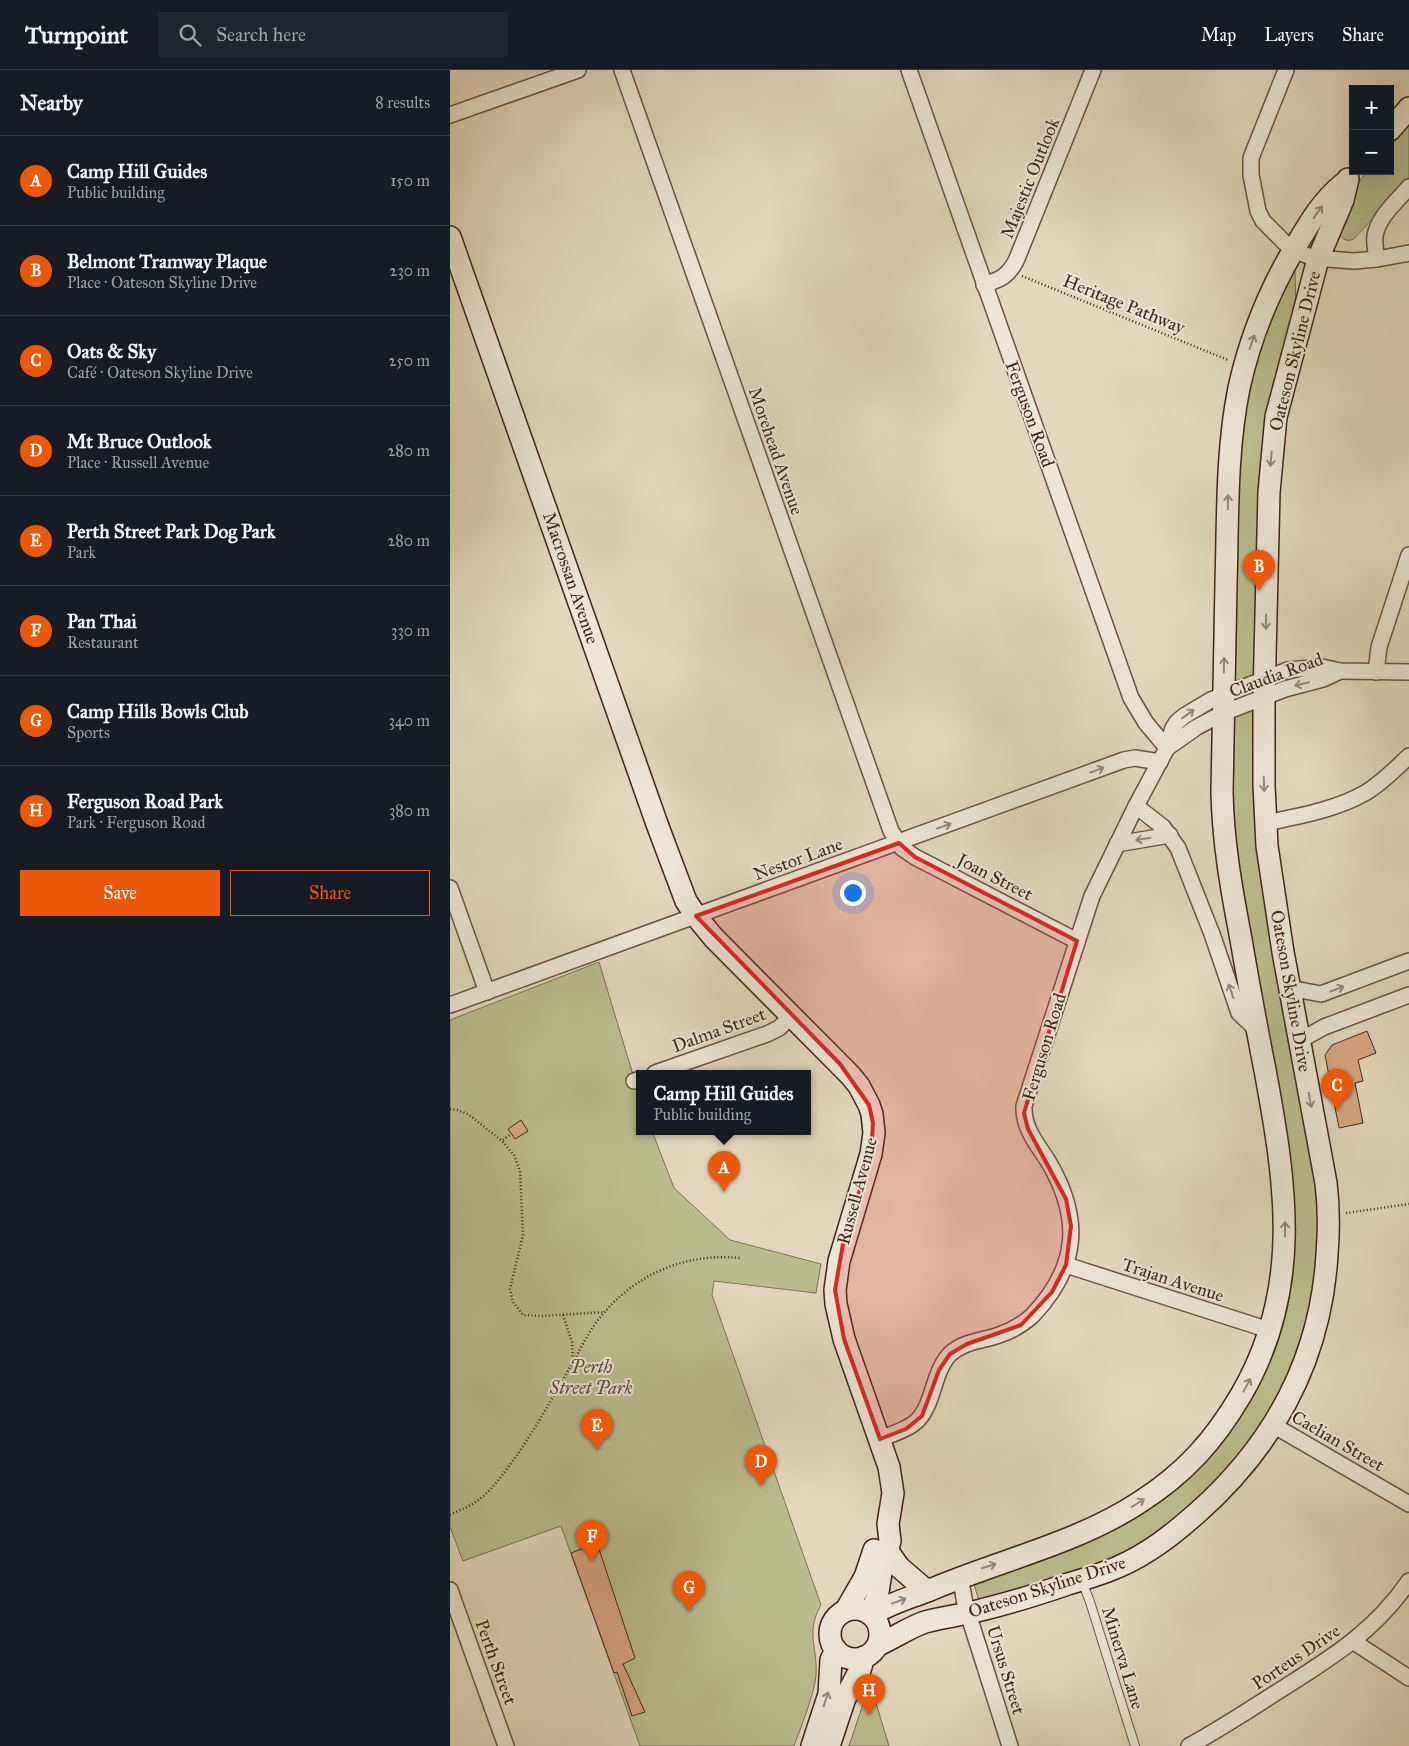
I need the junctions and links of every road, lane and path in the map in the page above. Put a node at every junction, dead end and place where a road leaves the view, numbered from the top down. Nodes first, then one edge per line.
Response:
1 (578, 70) edge
2 (622, 70) edge
3 (909, 70) edge
4 (1093, 70) edge
5 (1286, 70) edge
6 (1409, 108) edge
7 (450, 115) edge
8 (1394, 125) edge
9 (1352, 175) edge
10 (1409, 187) edge
11 (450, 237) edge
12 (1294, 249) junction
13 (1409, 253) edge
14 (1318, 259) junction
15 (1377, 260) junction
16 (1010, 271) junction
17 (984, 285) junction
18 (1229, 360) dead end
19 (1409, 555) edge
20 (1376, 672) junction
21 (1409, 672) edge
22 (1264, 688) junction
23 (1224, 704) junction
24 (1163, 755) junction
25 (1409, 756) edge
26 (1136, 806) junction
27 (1266, 823) junction
28 (1170, 835) junction
29 (899, 843) junction
30 (1116, 844) junction
31 (450, 888) edge
32 (696, 916) junction
33 (1077, 941) junction
34 (1409, 961) edge
35 (1289, 988) junction
36 (487, 992) junction
37 (1409, 995) edge
38 (450, 1005) edge
39 (792, 1016) junction
40 (1258, 1031) junction
41 (1299, 1041) junction
42 (664, 1070) edge
43 (450, 1109) edge
44 (512, 1134) dead end
45 (502, 1141) junction
46 (1409, 1204) edge
47 (1329, 1212) junction
48 (740, 1258) dead end
49 (1066, 1266) junction
50 (605, 1312) junction
51 (563, 1315) junction
52 (1269, 1330) junction
53 (573, 1362) junction
54 (1273, 1425) junction
55 (880, 1439) junction
56 (1409, 1504) edge
57 (450, 1514) edge
58 (888, 1524) junction
59 (888, 1550) junction
60 (959, 1577) junction
61 (1081, 1580) junction
62 (1409, 1581) edge
63 (450, 1590) edge
64 (927, 1591) junction
65 (846, 1610) junction
66 (968, 1613) junction
67 (871, 1615) junction
68 (1354, 1642) junction
69 (836, 1650) junction
70 (871, 1651) junction
71 (1409, 1678) edge
72 (1195, 1745) edge
73 (506, 1746) edge
74 (812, 1746) edge
75 (829, 1746) edge
76 (1010, 1746) edge
77 (1135, 1746) edge

1 - 7 street
2 - 29 street, Morehead Avenue
3 - 17 street, Ferguson Road
4 - 16 street, Majestic Outlook
5 - 12 street
6 - 8 main road
12 -> 9 main road, Oateson Skyline Drive
9 - 14 main road, Oateson Skyline Drive
10 - 15 street
11 - 32 main road, Macrossan Avenue
12 - 14 street
23 -> 12 main road, Oateson Skyline Drive
13 - 15 street
14 - 15 street
14 -> 22 main road, Oateson Skyline Drive
16 - 17 street
16 - 18 path, Heritage Pathway
17 - 24 street, Ferguson Road
19 - 20 street
20 - 21 street, Claudia Road
20 - 22 street, Claudia Road
22 - 23 street, Claudia Road
22 -> 27 main road, Oateson Skyline Drive
23 - 24 street, Ferguson Road
23 - 40 main road, Oateson Skyline Drive
24 - 26 street, Ferguson Road
29 -> 24 street, Nestor Lane
25 - 27 street
26 - 28 street
26 - 30 street, Ferguson Road
27 - 35 main road, Oateson Skyline Drive
28 -> 30 street
40 -> 28 street
29 - 32 street, Nestor Lane
29 - 33 street, Joan Street
30 - 33 street, Ferguson Road
31 - 36 street
32 - 36 street, Nestor Lane
32 - 39 main road, Russell Avenue
33 - 49 street, Ferguson Road
35 -> 34 street
35 - 41 main road, Oateson Skyline Drive
36 - 38 street, Nestor Lane
37 - 41 street
39 - 42 street, Dalma Street
39 - 55 main road, Russell Avenue
52 -> 40 main road, Oateson Skyline Drive
41 -> 47 main road, Oateson Skyline Drive
43 - 45 path
44 - 45 path
45 - 51 path
46 - 47 path
47 - 54 main road, Oateson Skyline Drive
48 - 50 path
49 - 52 street, Trajan Avenue
49 - 55 street, Ferguson Road
50 - 51 path
50 - 53 path
51 - 53 path
60 -> 52 main road, Oateson Skyline Drive
53 - 57 path
54 - 56 street, Caelian Street
54 - 61 main road, Oateson Skyline Drive
55 - 58 main road, Russell Avenue
58 - 59 main road
58 - 65 main road
59 - 64 main road
59 - 67 main road
60 - 64 main road, Oateson Skyline Drive
60 - 66 street, Ursus Street
61 - 66 main road, Oateson Skyline Drive
61 - 77 lane, Minerva Lane
62 - 68 street, Porteus Drive
63 - 73 street, Perth Street
67 -> 64 main road, Oateson Skyline Drive
65 - 67 main road
65 - 69 main road
66 - 70 main road, Oateson Skyline Drive
66 - 76 street, Ursus Street
67 - 70 main road
68 - 71 street
68 - 72 street, Porteus Drive
69 - 70 main road
74 -> 69 main road
70 - 75 main road

